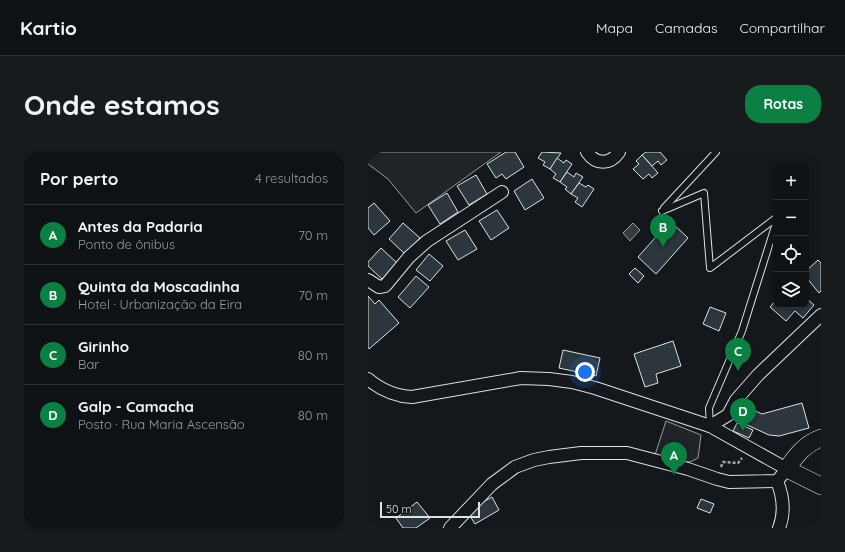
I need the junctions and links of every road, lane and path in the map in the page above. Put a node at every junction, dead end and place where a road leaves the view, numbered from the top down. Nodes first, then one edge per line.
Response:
1 (587, 152) edge
2 (619, 152) edge
3 (716, 152) edge
4 (502, 192) dead end
5 (773, 220) edge
6 (773, 233) edge
7 (368, 280) edge
8 (821, 315) edge
9 (368, 379) edge
10 (710, 426) junction
11 (821, 438) edge
12 (782, 475) junction
13 (821, 486) edge
14 (450, 528) edge
15 (779, 528) edge

1 - 2 street
3 - 5 lane
4 - 7 street
6 - 10 lane
8 - 10 street
9 - 10 street
10 - 12 street
11 - 12 main road
12 - 13 main road
12 - 14 street
12 - 15 street

